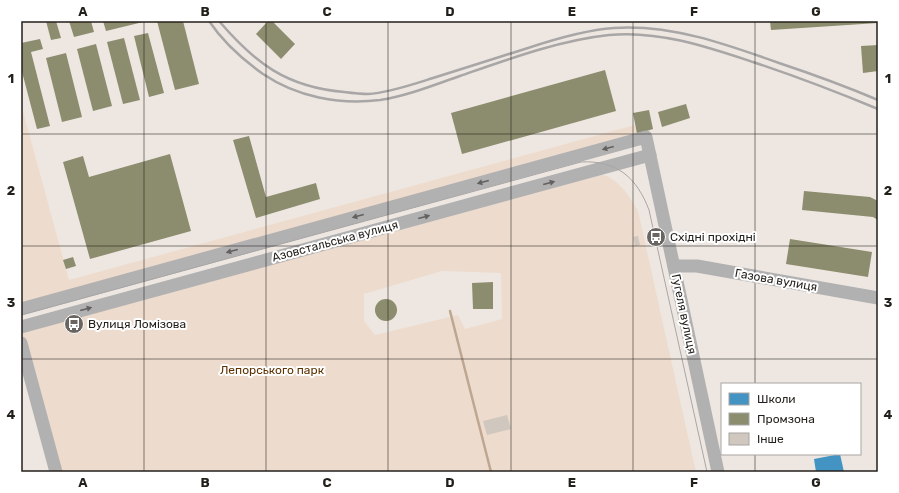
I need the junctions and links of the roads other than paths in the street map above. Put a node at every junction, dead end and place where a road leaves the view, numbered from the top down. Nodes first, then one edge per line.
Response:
1 (646, 137) joint
2 (650, 155) junction
3 (674, 266) junction
4 (878, 298) edge
5 (21, 309) edge
6 (21, 327) edge
7 (21, 344) edge
8 (56, 472) edge
9 (718, 472) edge

1 - 2 street, Гугеля вулиця
1 -> 5 street, Азовстальська вулиця
2 - 3 street, Гугеля вулиця
6 -> 2 street, Азовстальська вулиця
3 - 4 street, Газова вулиця
3 - 9 street, Гугеля вулиця
7 - 8 street

